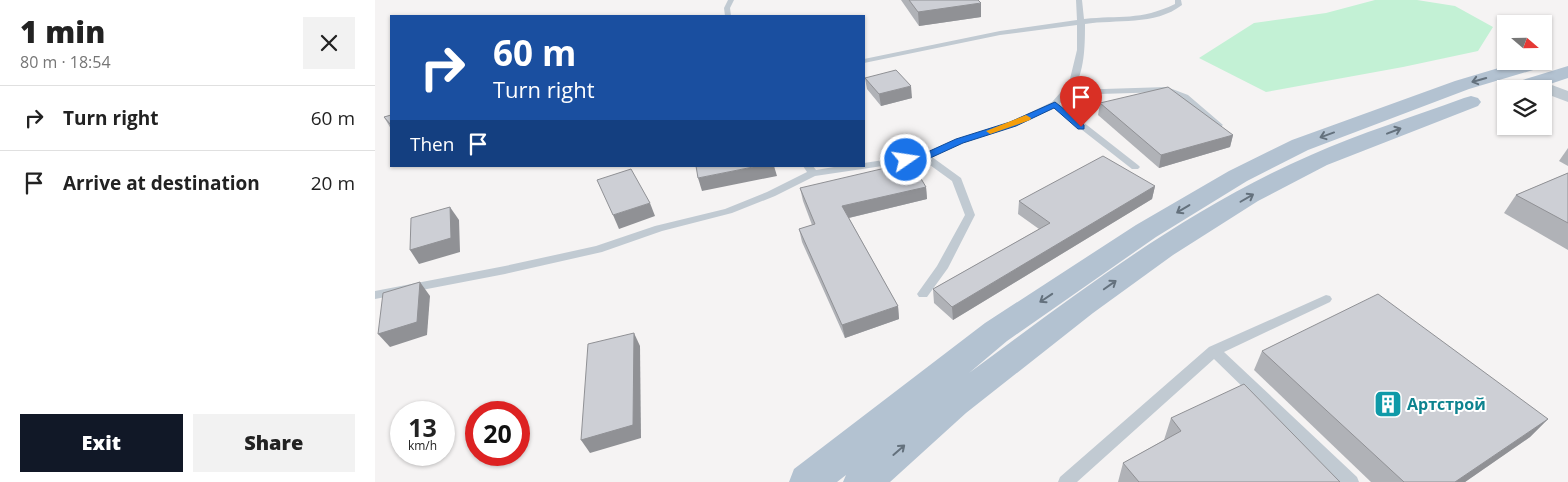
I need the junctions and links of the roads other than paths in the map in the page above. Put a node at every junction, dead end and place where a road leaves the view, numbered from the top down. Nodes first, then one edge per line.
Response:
1 (731, 0) edge
2 (1079, 0) edge
3 (1178, 0) edge
4 (728, 15) edge
5 (1081, 22) junction
6 (1568, 54) edge
7 (865, 61) edge
8 (1553, 62) edge
9 (1531, 70) edge
10 (1537, 70) edge
11 (1542, 70) edge
12 (1553, 70) edge
13 (1568, 72) edge
14 (1525, 80) edge
15 (1065, 92) junction
16 (1497, 94) edge
17 (1568, 97) edge
18 (1055, 104) junction
19 (1225, 130) edge
20 (925, 156) junction
21 (865, 166) edge
22 (850, 167) edge
23 (1135, 168) dead end
24 (811, 170) edge
25 (923, 294) dead end
26 (375, 295) edge
27 (1326, 299) dead end
28 (1214, 351) junction
29 (808, 482) edge
30 (863, 482) edge
31 (1066, 482) edge
32 (1351, 482) edge

1 - 4 lane
2 - 5 lane
3 - 5 lane
5 - 7 lane
5 - 15 lane
6 - 8 main road
9 -> 29 main road
10 - 14 main road
11 - 17 street
12 - 13 main road
15 - 18 lane
15 - 19 lane
30 -> 16 main road
18 - 20 lane
18 - 23 lane
20 - 21 lane
20 - 25 lane
22 - 24 lane
24 - 26 lane
27 - 28 lane
28 - 31 lane
28 - 32 lane

